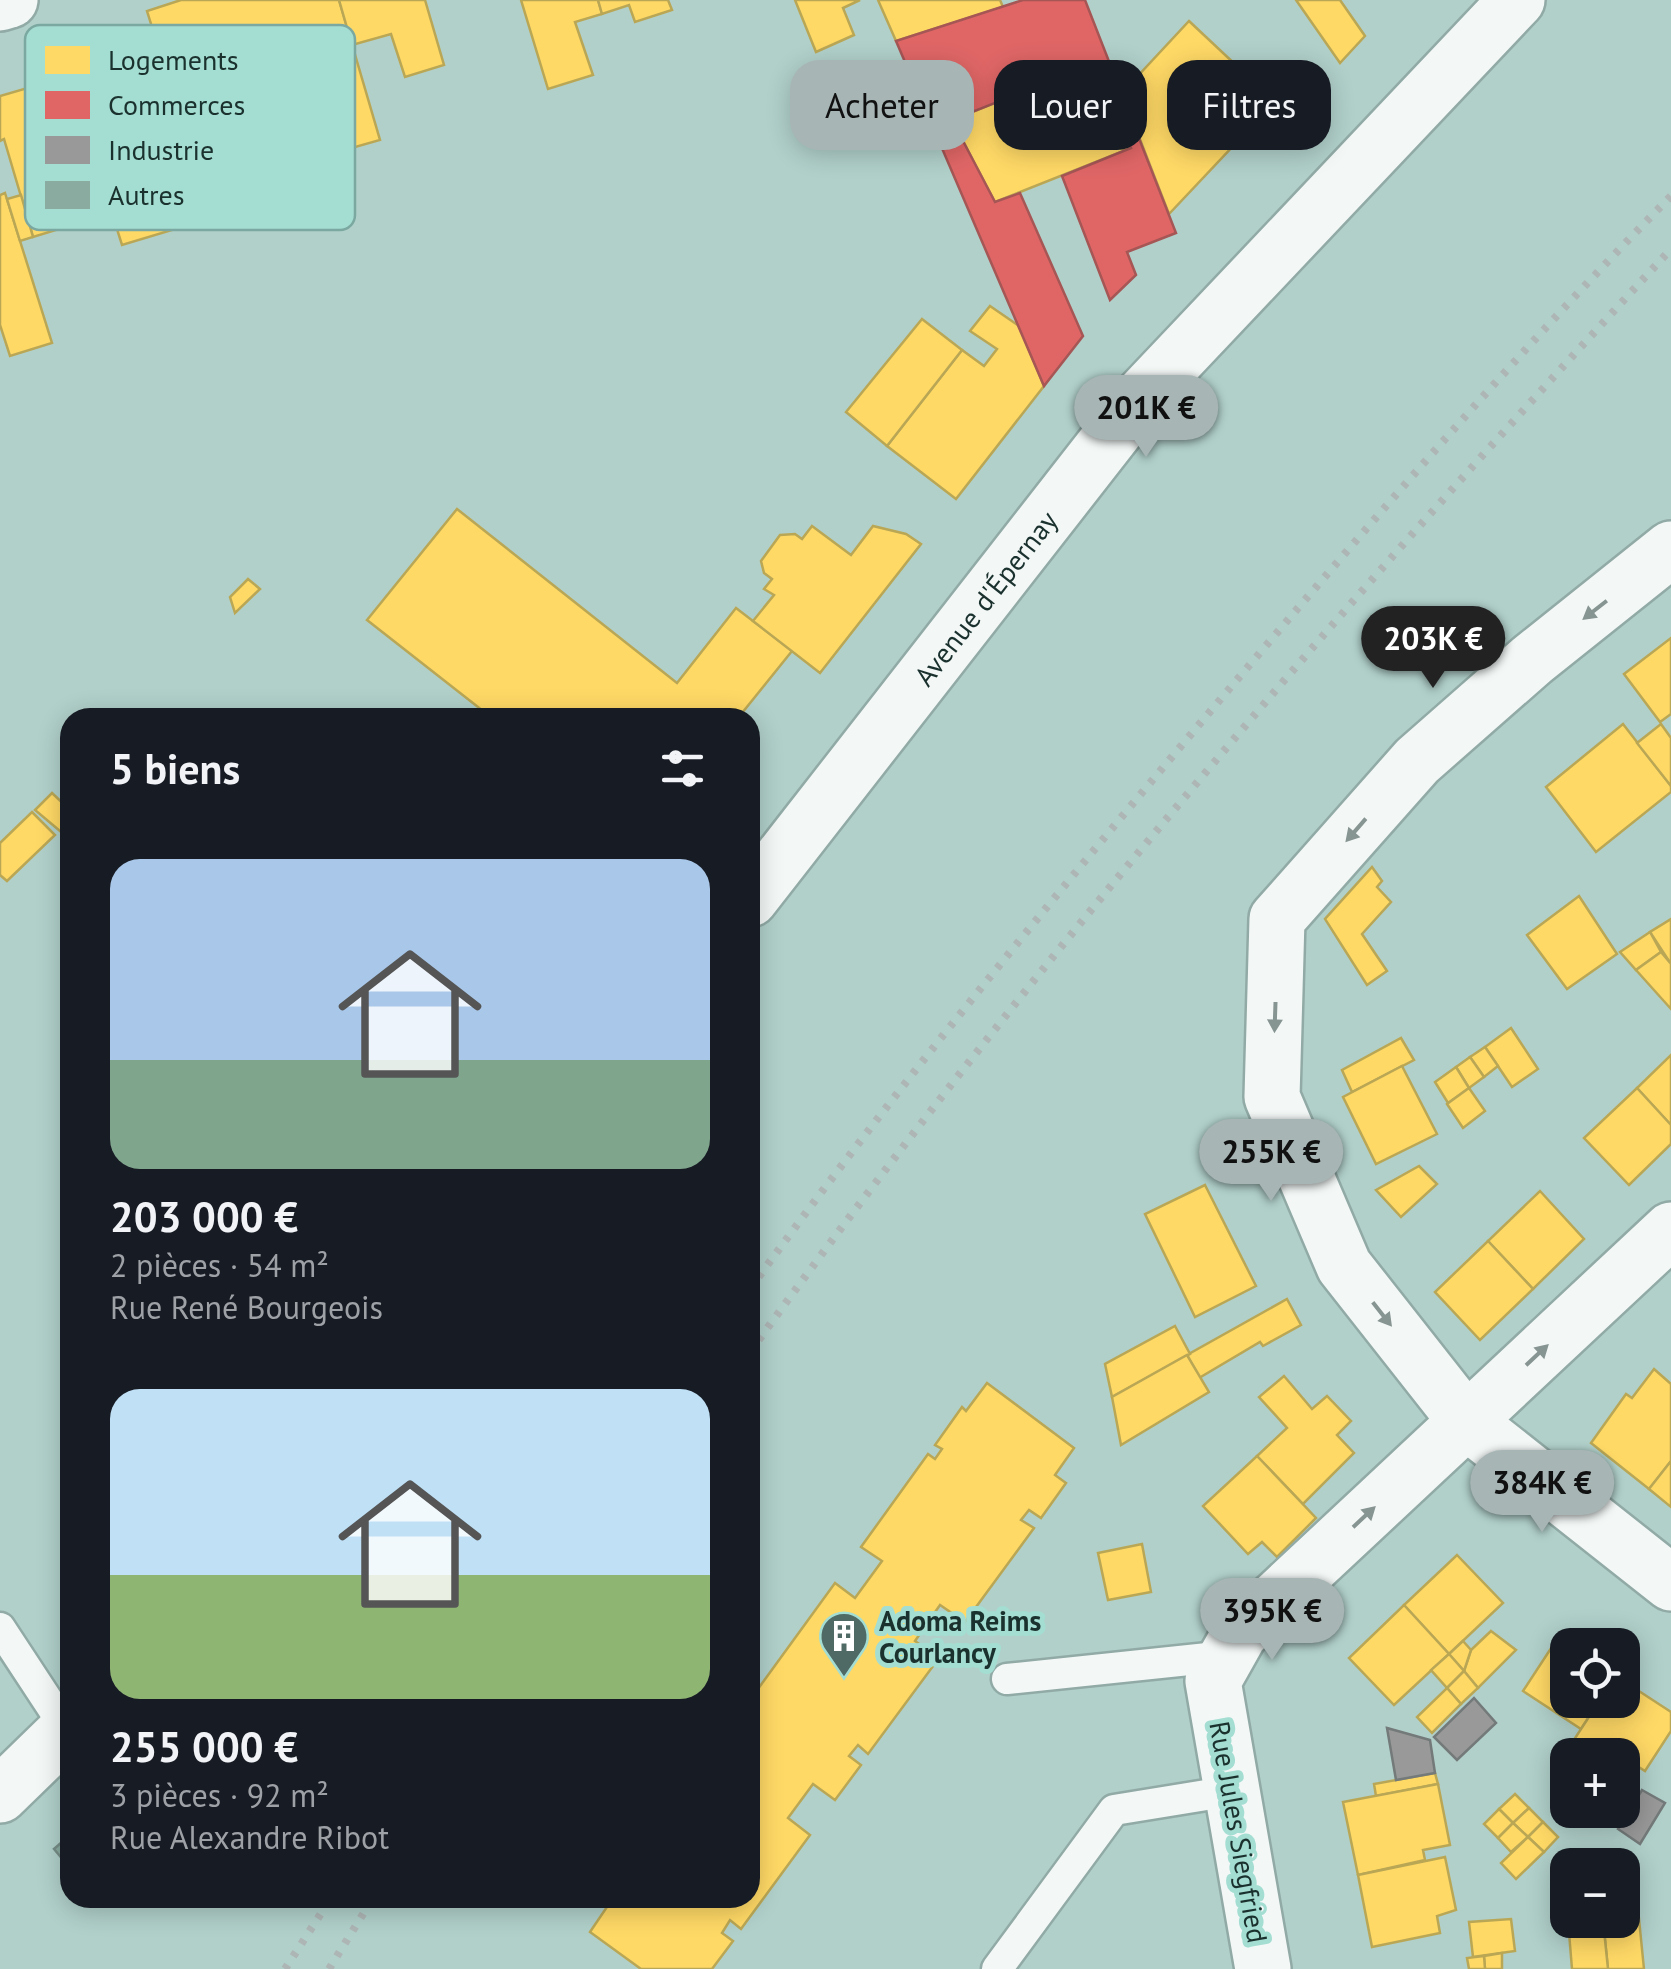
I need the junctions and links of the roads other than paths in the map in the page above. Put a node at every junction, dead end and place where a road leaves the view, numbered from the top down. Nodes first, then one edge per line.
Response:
1 (10, 0) edge
2 (1517, 0) edge
3 (0, 3) edge
4 (1671, 549) edge
5 (760, 887) edge
6 (1671, 1230) edge
7 (1466, 1421) junction
8 (1671, 1583) edge
9 (0, 1628) edge
10 (1227, 1656) junction
11 (1007, 1679) dead end
12 (60, 1715) edge
13 (60, 1737) edge
14 (1232, 1791) junction
15 (0, 1795) edge
16 (996, 1969) edge
17 (1263, 1969) edge

1 - 3 street
2 - 5 street, Avenue d'Épernay
4 -> 7 street
7 -> 6 street, Rue Jules Siegfried
7 - 8 street
10 -> 7 street, Rue Jules Siegfried
9 - 12 lane
10 - 11 lane
10 - 14 street, Rue Jules Siegfried
13 - 15 street
14 - 16 lane
14 - 17 street, Rue Jules Siegfried

